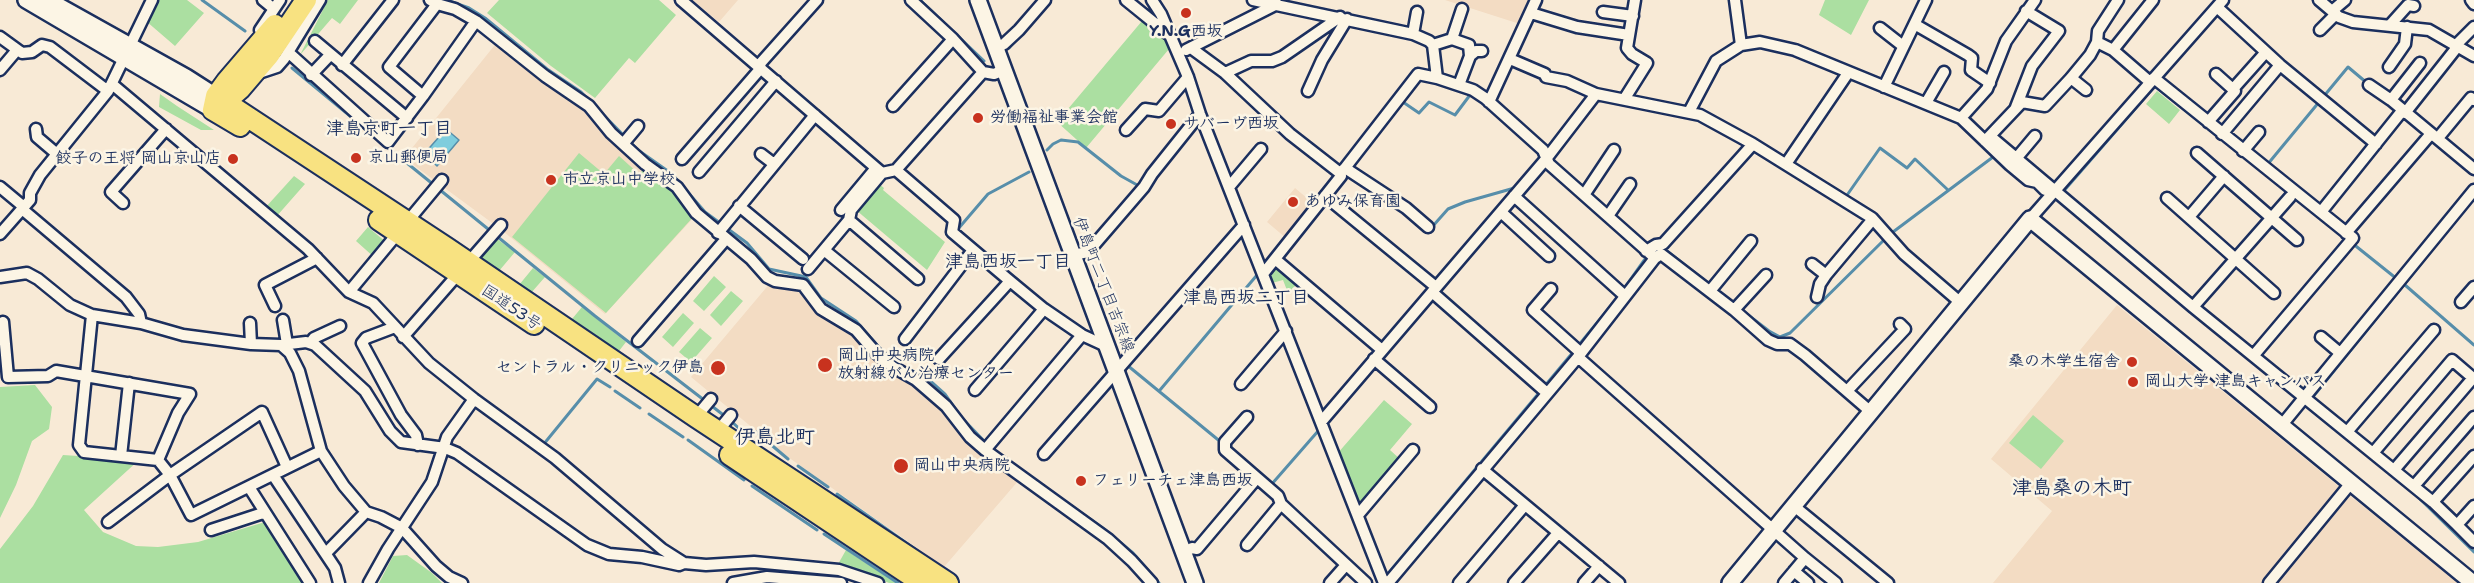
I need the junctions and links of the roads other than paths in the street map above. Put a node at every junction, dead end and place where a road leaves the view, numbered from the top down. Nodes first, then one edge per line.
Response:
1 (26, 0) edge
2 (48, 0) edge
3 (152, 0) edge
4 (263, 0) edge
5 (306, 0) edge
6 (320, 0) edge
7 (393, 0) edge
8 (681, 0) edge
9 (817, 0) edge
10 (911, 0) edge
11 (978, 0) edge
12 (1045, 0) edge
13 (1126, 0) edge
14 (1152, 0) edge
15 (1285, 0) edge
16 (1536, 0) edge
17 (1635, 0) edge
18 (1735, 0) edge
19 (1926, 0) edge
20 (2034, 0) edge
21 (2118, 0) edge
22 (2153, 0) edge
23 (2319, 0) edge
24 (2345, 0) edge
25 (2470, 0) edge
26 (1259, 1) edge
27 (433, 2) edge
28 (282, 3) edge
29 (2220, 4) edge
30 (2474, 4) edge
31 (1275, 5) junction
32 (2414, 6) dead end
33 (1462, 9) dead end
34 (2026, 11) junction
35 (1418, 12) dead end
36 (1603, 12) dead end
37 (1531, 13) junction
38 (2334, 13) junction
39 (1633, 16) junction
40 (1343, 18) junction
41 (476, 21) junction
42 (1916, 25) junction
43 (2390, 25) junction
44 (2407, 27) junction
45 (2474, 27) edge
46 (1880, 28) dead end
47 (2320, 30) dead end
48 (1413, 34) junction
49 (1629, 35) junction
50 (1170, 36) junction
51 (0, 37) edge
52 (952, 39) junction
53 (1452, 39) junction
54 (315, 41) dead end
55 (2097, 42) junction
56 (1432, 45) junction
57 (1741, 45) junction
58 (1903, 46) junction
59 (2457, 46) junction
60 (996, 48) junction
61 (1191, 48) junction
62 (17, 50) junction
63 (1482, 51) dead end
64 (2112, 51) junction
65 (128, 52) junction
66 (288, 52) junction
67 (2266, 52) junction
68 (1178, 53) junction
69 (330, 55) junction
70 (1470, 56) junction
71 (2474, 56) edge
72 (1510, 59) junction
73 (2420, 63) dead end
74 (760, 64) junction
75 (2280, 64) junction
76 (342, 65) junction
77 (2389, 67) dead end
78 (1004, 69) junction
79 (0, 70) edge
80 (983, 72) junction
81 (1227, 72) junction
82 (1944, 72) dead end
83 (1848, 73) junction
84 (2216, 74) dead end
85 (311, 75) junction
86 (1188, 77) junction
87 (1437, 78) junction
88 (2071, 78) junction
89 (2152, 80) junction
90 (776, 81) junction
91 (1990, 83) junction
92 (1459, 85) junction
93 (2368, 85) dead end
94 (110, 87) junction
95 (1884, 87) junction
96 (2233, 89) junction
97 (2086, 90) dead end
98 (1308, 92) dead end
99 (1596, 93) junction
100 (230, 95) junction
101 (423, 96) junction
102 (1625, 98) junction
103 (2391, 100) junction
104 (2474, 100) edge
105 (1489, 102) junction
106 (1926, 103) junction
107 (893, 106) dead end
108 (2016, 107) junction
109 (1689, 112) junction
110 (2402, 113) junction
111 (1200, 114) junction
112 (815, 115) junction
113 (407, 118) junction
114 (1960, 118) junction
115 (2208, 122) junction
116 (638, 126) dead end
117 (36, 129) dead end
118 (166, 129) junction
119 (1126, 130) dead end
120 (2259, 132) dead end
121 (2222, 134) junction
122 (2035, 136) dead end
123 (2433, 137) junction
124 (1988, 139) junction
125 (626, 141) junction
126 (1753, 144) junction
127 (2376, 144) junction
128 (1261, 149) dead end
129 (1614, 150) dead end
130 (2243, 151) junction
131 (2197, 153) dead end
132 (57, 154) junction
133 (761, 154) dead end
134 (682, 159) dead end
135 (1546, 159) junction
136 (2013, 161) junction
137 (774, 164) junction
138 (1786, 164) junction
139 (2474, 169) edge
140 (1342, 170) junction
141 (887, 171) junction
142 (699, 172) dead end
143 (2224, 176) junction
144 (1630, 184) dead end
145 (438, 185) dead end
146 (0, 187) edge
147 (1229, 187) junction
148 (2474, 190) edge
149 (2057, 193) junction
150 (1584, 195) junction
151 (1325, 196) junction
152 (1514, 196) junction
153 (2290, 197) dead end
154 (2167, 198) dead end
155 (123, 203) dead end
156 (739, 206) junction
157 (23, 208) junction
158 (841, 210) dead end
159 (1501, 212) junction
160 (2321, 212) junction
161 (1608, 216) junction
162 (2189, 217) junction
163 (2271, 218) junction
164 (1874, 219) junction
165 (2030, 219) junction
166 (849, 220) junction
167 (1244, 225) junction
168 (1428, 227) dead end
169 (403, 228) junction
170 (497, 230) dead end
171 (722, 231) junction
172 (0, 234) edge
173 (2349, 238) junction
174 (2297, 240) dead end
175 (1751, 241) dead end
176 (824, 250) junction
177 (974, 250) junction
178 (1646, 250) junction
179 (1073, 255) junction
180 (1549, 256) dead end
181 (317, 258) junction
182 (1275, 258) junction
183 (1655, 258) junction
184 (2235, 259) junction
185 (1812, 264) dead end
186 (464, 269) junction
187 (1263, 274) junction
188 (1826, 275) junction
189 (1766, 276) dead end
190 (0, 277) edge
191 (918, 279) dead end
192 (1010, 281) junction
193 (2474, 287) edge
194 (1551, 289) dead end
195 (1434, 290) junction
196 (1710, 291) junction
197 (350, 292) junction
198 (2274, 293) dead end
199 (1625, 296) junction
200 (1817, 297) dead end
201 (2461, 302) dead end
202 (1961, 303) junction
203 (275, 306) dead end
204 (894, 307) dead end
205 (2193, 307) junction
206 (1044, 309) junction
207 (1734, 310) junction
208 (92, 315) junction
209 (283, 320) dead end
210 (3, 322) dead end
211 (141, 323) junction
212 (250, 323) dead end
213 (1900, 324) dead end
214 (340, 326) dead end
215 (395, 327) junction
216 (2434, 330) dead end
217 (1286, 331) junction
218 (1082, 335) junction
219 (403, 337) junction
220 (2321, 337) dead end
221 (905, 339) dead end
222 (638, 341) dead end
223 (310, 343) junction
224 (251, 344) junction
225 (284, 345) junction
226 (1106, 346) junction
227 (1382, 350) junction
228 (1578, 351) junction
229 (2340, 353) junction
230 (2254, 355) junction
231 (939, 359) dead end
232 (1374, 360) junction
233 (1116, 371) junction
234 (84, 375) junction
235 (129, 383) junction
236 (1241, 384) dead end
237 (975, 390) dead end
238 (1544, 390) junction
239 (1847, 391) junction
240 (474, 399) junction
241 (2302, 400) junction
242 (1430, 407) dead end
243 (1871, 412) junction
244 (1247, 417) dead end
245 (2474, 417) edge
246 (1321, 422) junction
247 (2281, 426) junction
248 (2347, 432) junction
249 (418, 445) junction
250 (988, 446) junction
251 (445, 448) junction
252 (1413, 450) dead end
253 (321, 451) junction
254 (2373, 453) junction
255 (1044, 454) dead end
256 (121, 456) junction
257 (2474, 456) edge
258 (158, 460) junction
259 (288, 467) junction
260 (1482, 469) junction
261 (2394, 470) junction
262 (170, 475) junction
263 (273, 475) junction
264 (1257, 478) junction
265 (779, 479) junction
266 (2351, 483) junction
267 (2414, 486) junction
268 (249, 487) junction
269 (2433, 502) junction
270 (1281, 504) junction
271 (1525, 505) junction
272 (1794, 506) junction
273 (2474, 506) edge
274 (366, 512) junction
275 (264, 513) junction
276 (1358, 515) junction
277 (108, 522) dead end
278 (2457, 525) junction
279 (402, 528) junction
280 (211, 530) dead end
281 (1774, 530) junction
282 (1558, 533) junction
283 (2474, 542) edge
284 (1247, 545) dead end
285 (1183, 552) junction
286 (326, 553) junction
287 (1805, 558) junction
288 (684, 563) junction
289 (1346, 565) junction
290 (1599, 566) junction
291 (1794, 571) junction
292 (1147, 581) edge
293 (310, 583) edge
294 (339, 583) edge
295 (369, 583) edge
296 (462, 583) edge
297 (734, 583) edge
298 (842, 583) edge
299 (878, 583) edge
300 (922, 583) edge
301 (948, 583) edge
302 (1195, 583) edge
303 (1330, 583) edge
304 (1366, 583) edge
305 (1386, 583) edge
306 (1459, 583) edge
307 (1514, 583) edge
308 (1584, 583) edge
309 (1619, 583) edge
310 (1730, 583) edge
311 (1784, 583) edge
312 (1808, 583) edge
313 (1836, 583) edge
314 (1888, 583) edge
315 (2269, 583) edge
316 (2473, 583) edge

1 - 65 street
2 - 65 street
3 - 65 street
4 - 28 street
5 - 100 highway
6 - 66 street
7 - 76 street
8 - 74 street
9 - 74 street
10 - 52 street
11 - 60 street, 伊島町二丁目吉宗線
12 - 60 street
13 - 50 street
14 - 50 street
15 - 31 street
16 - 37 street
17 - 39 street
18 - 57 street
19 - 42 street
20 - 34 street
21 - 55 street
22 - 64 street
23 - 38 street
24 - 38 street
25 - 30 street
26 - 31 street
27 - 41 street
27 - 101 street
28 - 100 highway
29 - 67 street
29 - 89 street
31 - 40 street
31 - 61 street
32 - 43 street
33 - 53 street
34 - 91 street
34 - 108 street
35 - 48 street
36 - 39 street
37 - 49 street
37 - 72 street
38 - 43 street
38 - 47 street
39 - 49 street
40 - 48 street
40 - 81 street
40 - 98 street
41 - 101 street
41 - 125 street
42 - 58 street
42 - 91 street
43 - 44 street
44 - 59 street
44 - 77 street
45 - 59 street
46 - 58 street
48 - 56 street
49 - 102 street
50 - 68 street
51 - 62 street
52 - 80 street
52 - 107 street
53 - 56 street
53 - 70 street
54 - 69 street
55 - 64 street
55 - 88 street
56 - 87 street
57 - 83 street
57 - 109 street
58 - 95 street
59 - 71 street
59 - 110 street
60 - 78 street, 伊島町二丁目吉宗線
61 - 68 street
61 - 81 street
62 - 79 street
62 - 94 street
63 - 70 street
64 - 89 street
65 - 94 street
65 - 100 street
66 - 85 street
66 - 100 street
67 - 75 street
67 - 96 street
68 - 86 street
69 - 76 street
69 - 85 street
70 - 92 street
72 - 99 street
72 - 105 street
73 - 103 street
74 - 90 street
74 - 134 street
75 - 121 street
75 - 127 street
76 - 113 street
78 - 80 street
78 - 179 street, 伊島町二丁目吉宗線
80 - 141 street
81 - 140 street
82 - 106 street
83 - 95 street
83 - 138 street
84 - 96 street
85 - 113 street
86 - 111 street
86 - 119 street
87 - 92 street
87 - 140 street
88 - 97 street
88 - 108 street
89 - 115 street
89 - 149 street
90 - 112 street
90 - 142 street
91 - 114 street
92 - 105 street
93 - 103 street
94 - 118 street
94 - 132 street
95 - 106 street
96 - 115 street
99 - 102 street
99 - 135 street
100 - 169 highway, 国道53号
100 - 169 highway, 国道53号
101 - 113 street
102 - 109 street
103 - 110 street
104 - 123 street
105 - 135 street
106 - 114 street
108 - 124 street
109 - 126 street
110 - 123 street
110 - 127 street
111 - 147 street
111 - 179 street
112 - 137 street
112 - 141 street
114 - 124 street
115 - 121 street
116 - 125 street
117 - 132 street
118 - 155 street
118 - 181 street
120 - 130 street
121 - 130 street
122 - 136 street
123 - 139 street
123 - 173 street
124 - 136 street
125 - 171 street
126 - 138 street
126 - 178 street
127 - 160 street
128 - 147 street
129 - 150 street
130 - 160 street
131 - 143 street
132 - 157 street
133 - 137 street
135 - 150 street
135 - 152 street
136 - 149 street
137 - 156 street
138 - 164 street
140 - 151 street
140 - 168 street
141 - 158 street
141 - 166 street
141 - 177 street
143 - 162 street
143 - 163 street
144 - 161 street
145 - 169 street
146 - 157 street
147 - 167 street
148 - 229 street
149 - 165 street
149 - 205 street
150 - 161 street
151 - 182 street
151 - 195 street
152 - 159 street
152 - 199 street
153 - 163 street
154 - 162 street
156 - 171 street
156 - 176 street
157 - 172 street
157 - 211 street
159 - 180 street
159 - 195 street
160 - 173 street
161 - 178 street
162 - 184 street
163 - 174 street
163 - 184 street
164 - 188 street
164 - 202 street
165 - 202 street
165 - 247 street
166 - 176 street
166 - 191 street
167 - 187 street
167 - 233 street
169 - 186 highway, 国道53号
169 - 197 street
170 - 186 street
171 - 222 street
171 - 250 street
173 - 230 street
175 - 196 street
176 - 204 street
177 - 192 street
177 - 221 street
178 - 183 street
179 - 226 street, 伊島町二丁目吉宗線
181 - 197 street
181 - 203 street
182 - 187 street
182 - 227 street
183 - 196 street
183 - 199 street
184 - 198 street
184 - 205 street
185 - 188 street
186 - 219 street
186 - 265 highway, 国道53号
186 - 265 highway, 国道53号
187 - 217 street
188 - 200 street
189 - 207 street
190 - 208 street
192 - 206 street
192 - 231 street
193 - 201 street
194 - 228 street
195 - 227 street
195 - 238 street
196 - 207 street
197 - 215 street
199 - 228 street
202 - 243 street
205 - 230 street
206 - 218 street
206 - 237 street
207 - 239 street
208 - 211 street
208 - 234 street
209 - 225 street
210 - 234 street
211 - 224 street
212 - 224 street
213 - 239 street
214 - 223 street
215 - 219 street
215 - 249 street
216 - 248 street
217 - 236 street
217 - 246 street
218 - 226 street
218 - 250 street
219 - 240 street
220 - 229 street
223 - 225 street
223 - 249 street
224 - 225 street
225 - 253 street
226 - 233 street, 伊島町二丁目吉宗線
227 - 232 street
228 - 238 street
228 - 281 street
229 - 241 street
230 - 241 street
232 - 242 street
232 - 246 street
233 - 255 street
233 - 285 street, 伊島町二丁目吉宗線
234 - 235 street
234 - 256 street
235 - 256 street
235 - 258 street
238 - 260 street
239 - 243 street
240 - 251 street
240 - 288 street
241 - 247 street
241 - 248 street
243 - 272 street
244 - 264 street
245 - 267 street
246 - 276 street
247 - 266 street
248 - 254 street
249 - 251 street
250 - 292 street
251 - 279 street
251 - 288 street
252 - 276 street
253 - 259 street
253 - 274 street
254 - 261 street
254 - 261 street
256 - 258 street
257 - 269 street
258 - 262 street
259 - 262 street
259 - 263 street
260 - 271 street
260 - 305 street
261 - 267 street
262 - 268 street
262 - 277 street
263 - 268 street
263 - 286 street
264 - 270 street
264 - 285 street
265 - 300 highway, 国道53号
265 - 301 highway, 国道53号
266 - 315 street
266 - 316 street
267 - 269 street
268 - 275 street
269 - 278 street
270 - 284 street
270 - 289 street
271 - 282 street
271 - 306 street
272 - 281 street
272 - 314 street
273 - 278 street
274 - 279 street
274 - 286 street
275 - 280 street
275 - 293 street
276 - 305 street
278 - 283 street
279 - 295 street
279 - 296 street
281 - 287 street
281 - 310 street
282 - 290 street
282 - 307 street
285 - 302 street, 伊島町二丁目吉宗線
286 - 294 street
287 - 291 street
287 - 313 street
288 - 299 street
289 - 303 street
289 - 304 street
290 - 308 street
290 - 309 street
291 - 311 street
291 - 312 street
297 - 298 street

